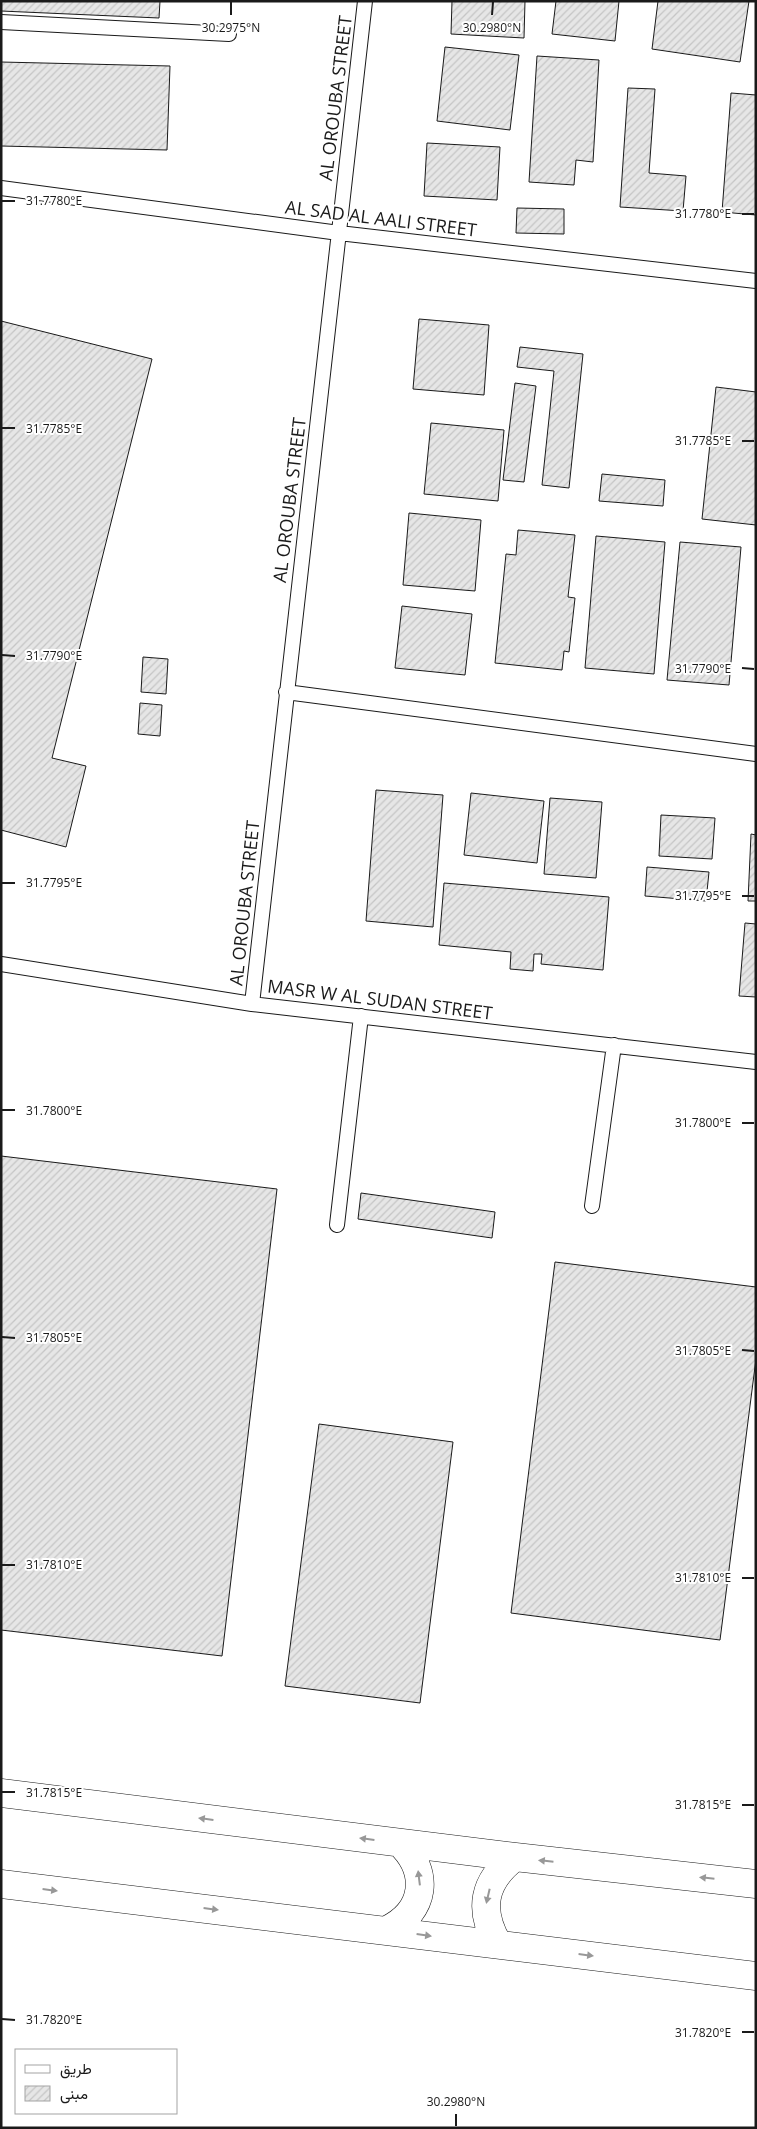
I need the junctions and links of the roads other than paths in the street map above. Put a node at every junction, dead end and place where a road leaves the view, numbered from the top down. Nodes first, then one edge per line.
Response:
1 (365, 1) edge
2 (1, 22) edge
3 (229, 34) dead end
4 (1, 188) edge
5 (339, 233) junction
6 (756, 281) edge
7 (286, 692) junction
8 (756, 754) edge
9 (1, 964) edge
10 (252, 1004) junction
11 (361, 1016) junction
12 (614, 1045) junction
13 (756, 1062) edge
14 (592, 1206) dead end
15 (337, 1225) dead end
16 (1, 1793) edge
17 (400, 1843) junction
18 (515, 1857) junction
19 (1, 1884) edge
20 (756, 1884) edge
21 (387, 1930) junction
22 (498, 1944) junction
23 (756, 1976) edge

1 - 5 lane, AL OROUBA STREET
2 - 3 lane
4 - 5 lane, AL SAD AL AALI STREET
5 - 6 lane, AL SAD AL AALI STREET
5 - 7 lane, AL OROUBA STREET
7 - 8 lane
7 - 10 lane, AL OROUBA STREET
9 - 10 lane, MASR W AL SUDAN STREET
10 - 11 lane, MASR W AL SUDAN STREET
11 - 12 lane, MASR W AL SUDAN STREET
11 - 15 lane
12 - 13 lane, MASR W AL SUDAN STREET
12 - 14 lane
17 -> 16 street
17 - 18 street
21 -> 17 street
20 -> 18 street
18 -> 22 street
19 -> 21 street
21 -> 22 street
22 -> 23 street

